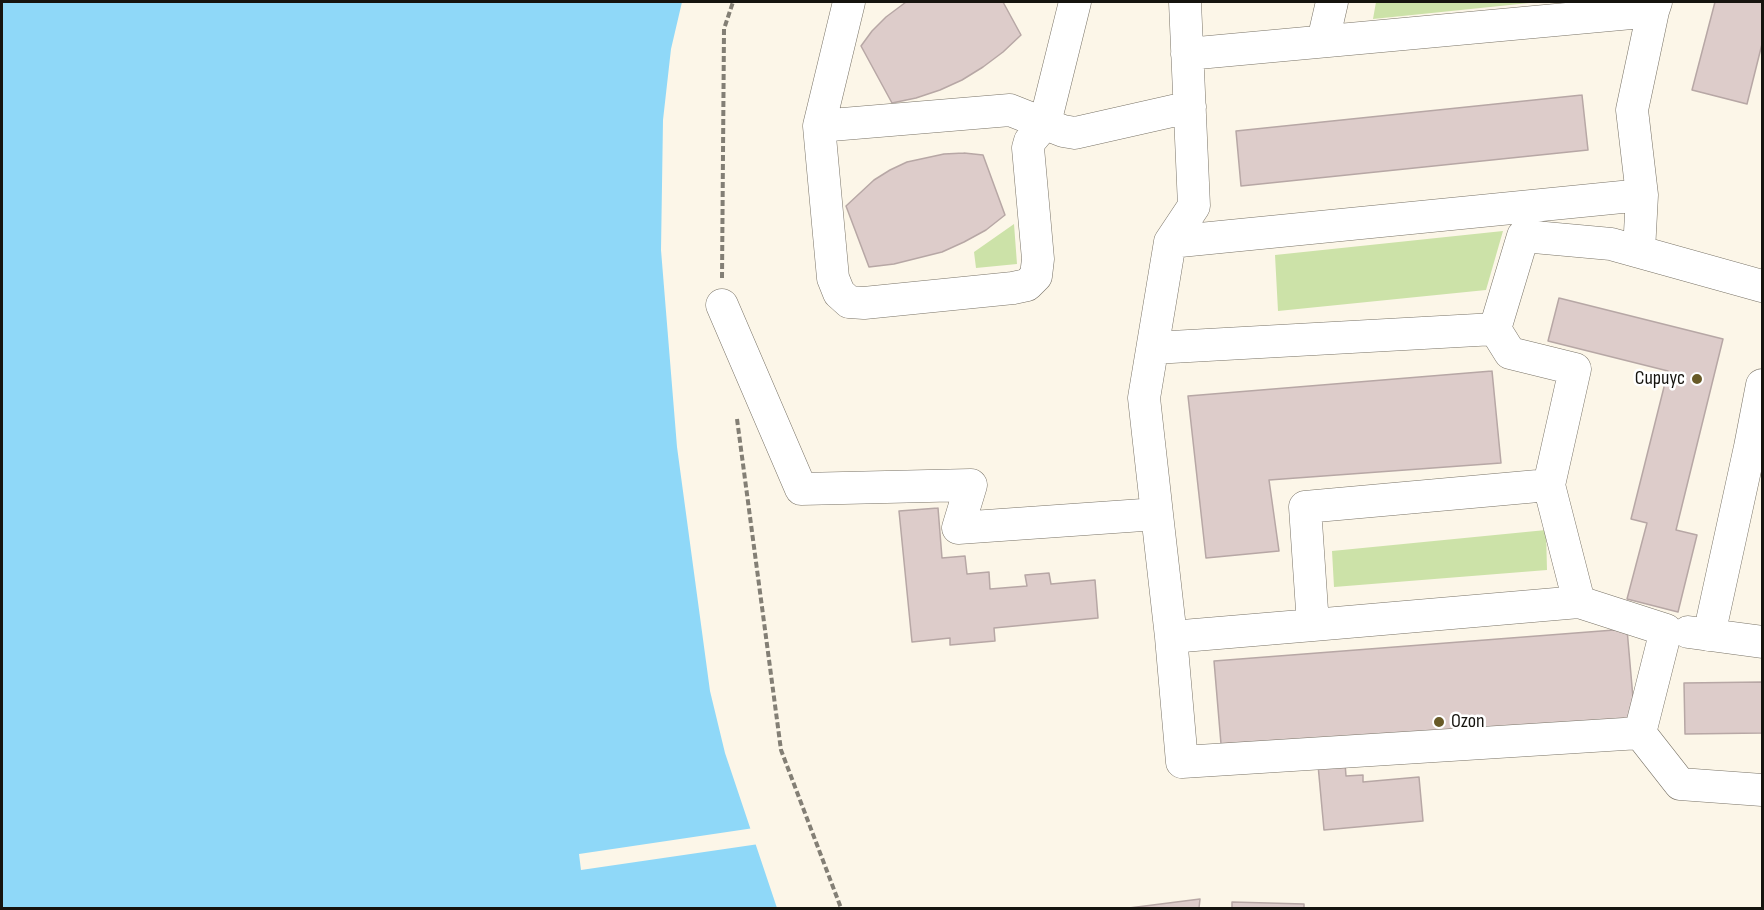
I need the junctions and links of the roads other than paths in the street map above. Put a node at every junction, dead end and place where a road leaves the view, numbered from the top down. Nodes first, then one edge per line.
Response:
1 (849, 2) edge
2 (1185, 2) edge
3 (1332, 2) edge
4 (1067, 6) edge
5 (1654, 6) edge
6 (1323, 41) junction
7 (1187, 54) junction
8 (1190, 107) junction
9 (1045, 123) junction
10 (819, 126) junction
11 (1642, 195) junction
12 (1170, 242) junction
13 (1639, 251) junction
14 (1762, 286) edge
15 (722, 305) road end
16 (1495, 329) junction
17 (1153, 348) junction
18 (1762, 386) edge
19 (1756, 448) edge
20 (1549, 485) junction
21 (1157, 514) junction
22 (1579, 602) junction
23 (1313, 625) junction
24 (1666, 630) junction
25 (1709, 635) junction
26 (1171, 636) junction
27 (1762, 642) edge
28 (1640, 733) junction
29 (1762, 790) edge

1 - 10 street
2 - 7 street
3 - 6 street
4 - 9 street
5 - 6 street
5 - 11 street
6 - 7 street
7 - 8 street
8 - 9 street
8 - 12 street
9 - 10 street
9 - 10 street
11 - 12 street
11 - 13 street
12 - 17 street
13 - 14 street
13 - 16 street
15 - 21 street
16 - 17 street
16 - 20 street
17 - 21 street
18 - 19 street
19 - 25 street
20 - 22 street
20 - 23 street
21 - 26 street
22 - 23 street
22 - 24 street
23 - 26 street
24 - 25 street
24 - 28 street
25 - 27 street
26 - 28 street
28 - 29 street

